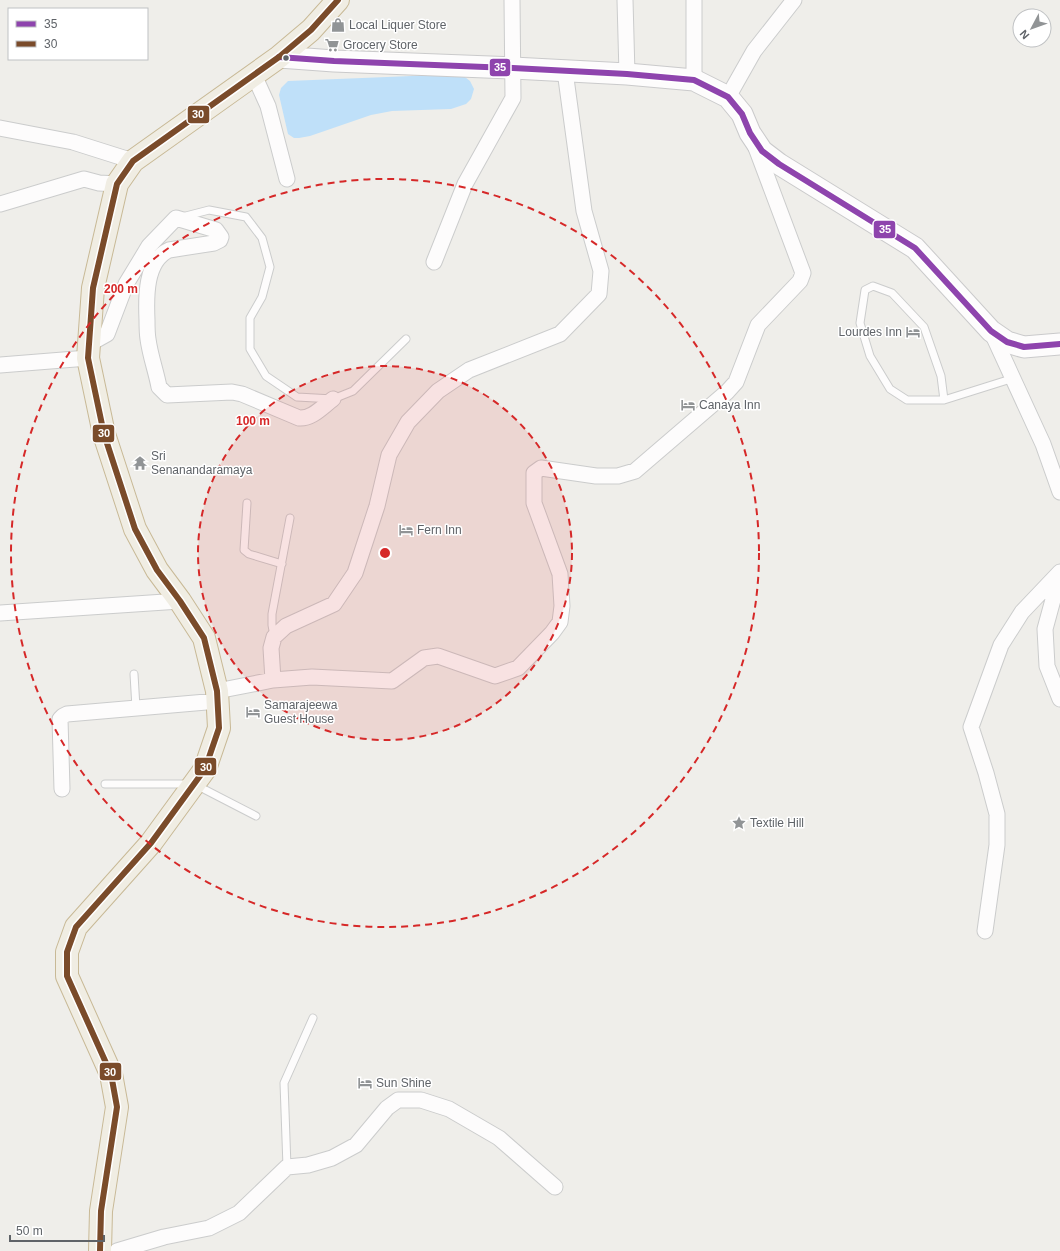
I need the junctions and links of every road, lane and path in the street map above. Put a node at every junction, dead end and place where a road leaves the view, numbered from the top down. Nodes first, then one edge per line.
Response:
1 (338, 0) edge
2 (512, 0) edge
3 (625, 0) edge
4 (694, 0) edge
5 (794, 0) edge
6 (279, 57) junction
7 (513, 68) junction
8 (565, 71) junction
9 (627, 74) junction
10 (254, 75) junction
11 (694, 80) junction
12 (728, 97) junction
13 (0, 128) edge
14 (750, 133) junction
15 (133, 161) junction
16 (287, 179) dead end
17 (117, 184) junction
18 (0, 204) edge
19 (176, 218) junction
20 (434, 262) dead end
21 (992, 331) junction
22 (406, 339) dead end
23 (1060, 344) edge
24 (88, 351) junction
25 (0, 365) edge
26 (1014, 378) junction
27 (333, 399) junction
28 (944, 400) junction
29 (1060, 492) edge
30 (247, 503) dead end
31 (290, 518) dead end
32 (282, 564) junction
33 (1060, 573) edge
34 (180, 601) junction
35 (0, 614) edge
36 (274, 637) junction
37 (134, 674) dead end
38 (273, 680) junction
39 (218, 696) junction
40 (1060, 699) edge
41 (136, 708) junction
42 (106, 784) dead end
43 (194, 784) junction
44 (62, 789) dead end
45 (256, 816) dead end
46 (985, 931) dead end
47 (313, 1018) dead end
48 (288, 1167) junction
49 (555, 1187) dead end
50 (100, 1251) edge
51 (117, 1251) edge

1 - 6 highway
2 - 7 street
3 - 9 street
4 - 11 street
5 - 12 street
6 - 7 street
6 - 10 highway
7 - 8 street
7 - 20 street
8 - 9 street
8 - 36 street
9 - 11 street
10 - 15 highway
10 - 16 street
11 - 12 street
12 - 14 street
13 - 15 street
14 - 21 street
14 - 38 street
15 - 17 highway
17 - 18 street
17 - 24 highway
19 - 24 street
19 - 27 lane
19 - 27 street
21 - 23 street
21 - 26 street
22 - 27 lane
24 - 25 street
24 - 34 highway
26 - 28 lane
26 - 29 street
28 - 28 lane
30 - 32 lane
31 - 32 lane
32 - 36 lane
33 - 40 street
33 - 46 street
34 - 35 street
34 - 39 highway
36 - 38 street
37 - 41 lane
38 - 39 street
39 - 41 street
39 - 43 highway
41 - 44 street
42 - 43 lane
43 - 45 lane
43 - 50 highway
47 - 48 lane
48 - 49 street
48 - 51 street

